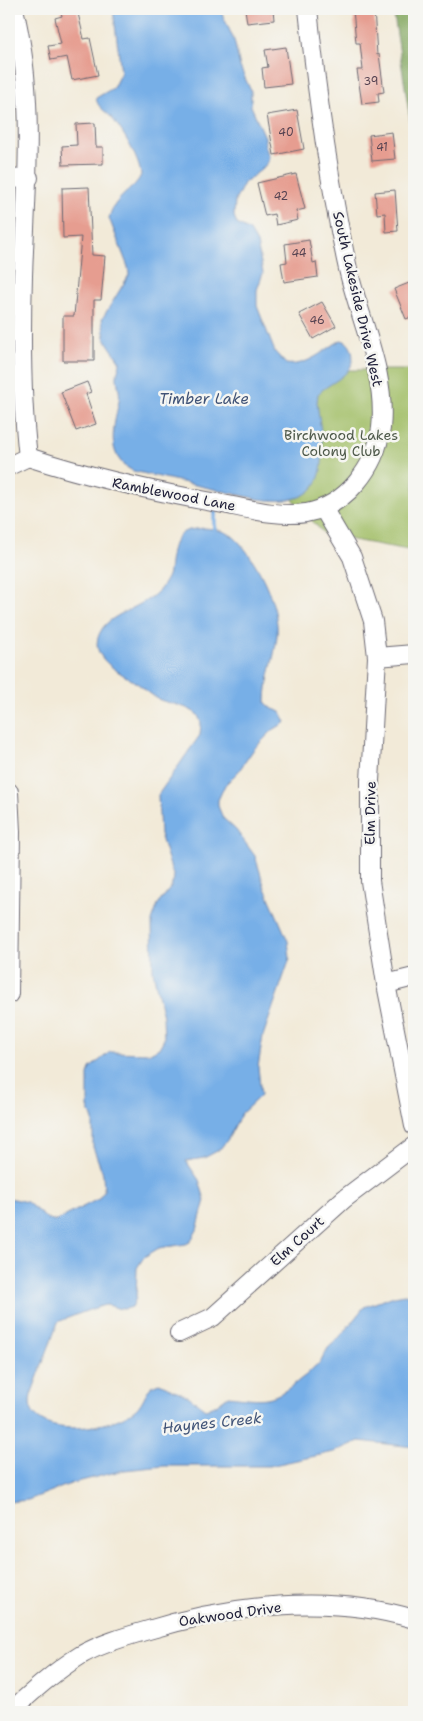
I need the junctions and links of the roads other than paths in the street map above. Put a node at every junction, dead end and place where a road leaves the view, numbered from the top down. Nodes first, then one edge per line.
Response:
1 (14, 9) edge
2 (308, 9) edge
3 (9, 179) edge
4 (29, 182) junction
5 (9, 188) edge
6 (15, 359) edge
7 (28, 457) junction
8 (9, 466) edge
9 (323, 508) junction
10 (414, 654) edge
11 (377, 657) junction
12 (9, 792) edge
13 (414, 977) edge
14 (386, 984) junction
15 (9, 994) edge
16 (414, 1126) edge
17 (414, 1146) edge
18 (179, 1333) dead end
19 (414, 1619) edge
20 (10, 1712) edge

1 - 4 street
2 - 9 street, South Lakeside Drive West
3 - 4 street
4 - 5 street
4 - 6 street
6 - 7 street
7 - 8 street
7 - 9 street, Ramblewood Lane
9 - 11 street, Elm Drive
10 - 11 street
11 - 14 street, Elm Drive
12 - 15 street
13 - 14 street
14 - 16 street, Elm Drive
17 - 18 street, Elm Court
19 - 20 street, Oakwood Drive

